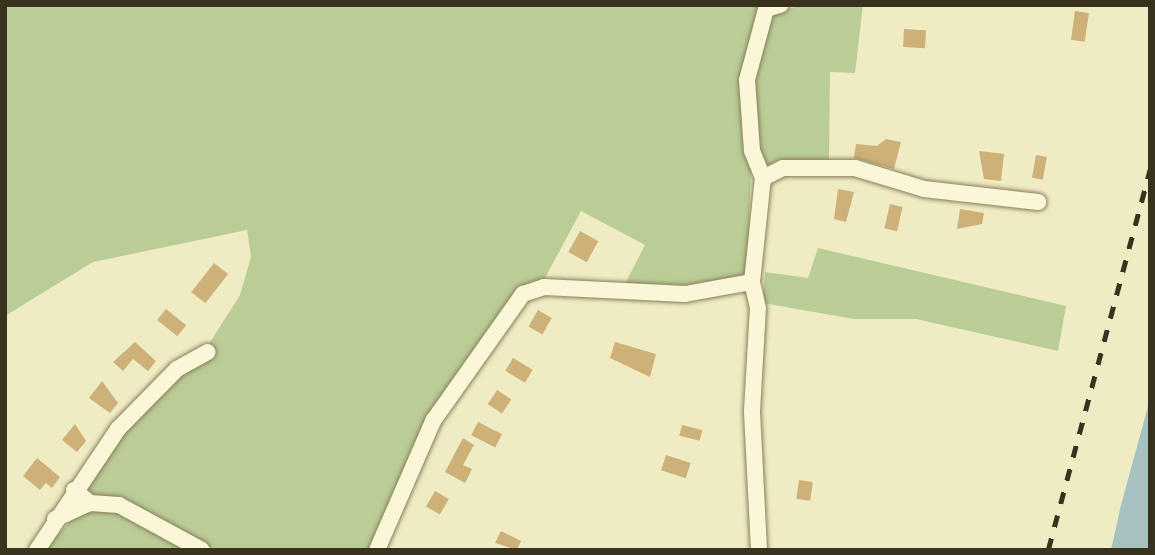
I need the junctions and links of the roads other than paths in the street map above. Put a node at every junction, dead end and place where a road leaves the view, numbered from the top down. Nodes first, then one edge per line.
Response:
1 (780, 5) edge
2 (764, 178) junction
3 (1038, 202) dead end
4 (752, 282) junction
5 (208, 352) dead end
6 (74, 490) junction
7 (90, 503) junction
8 (55, 519) junction
9 (37, 550) edge
10 (202, 550) edge
11 (377, 550) edge
12 (759, 550) edge

1 - 2 street
2 - 3 street
2 - 4 street
4 - 11 street
4 - 12 street
5 - 6 street
6 - 7 street
6 - 8 street
7 - 8 street
7 - 10 street
8 - 9 street

